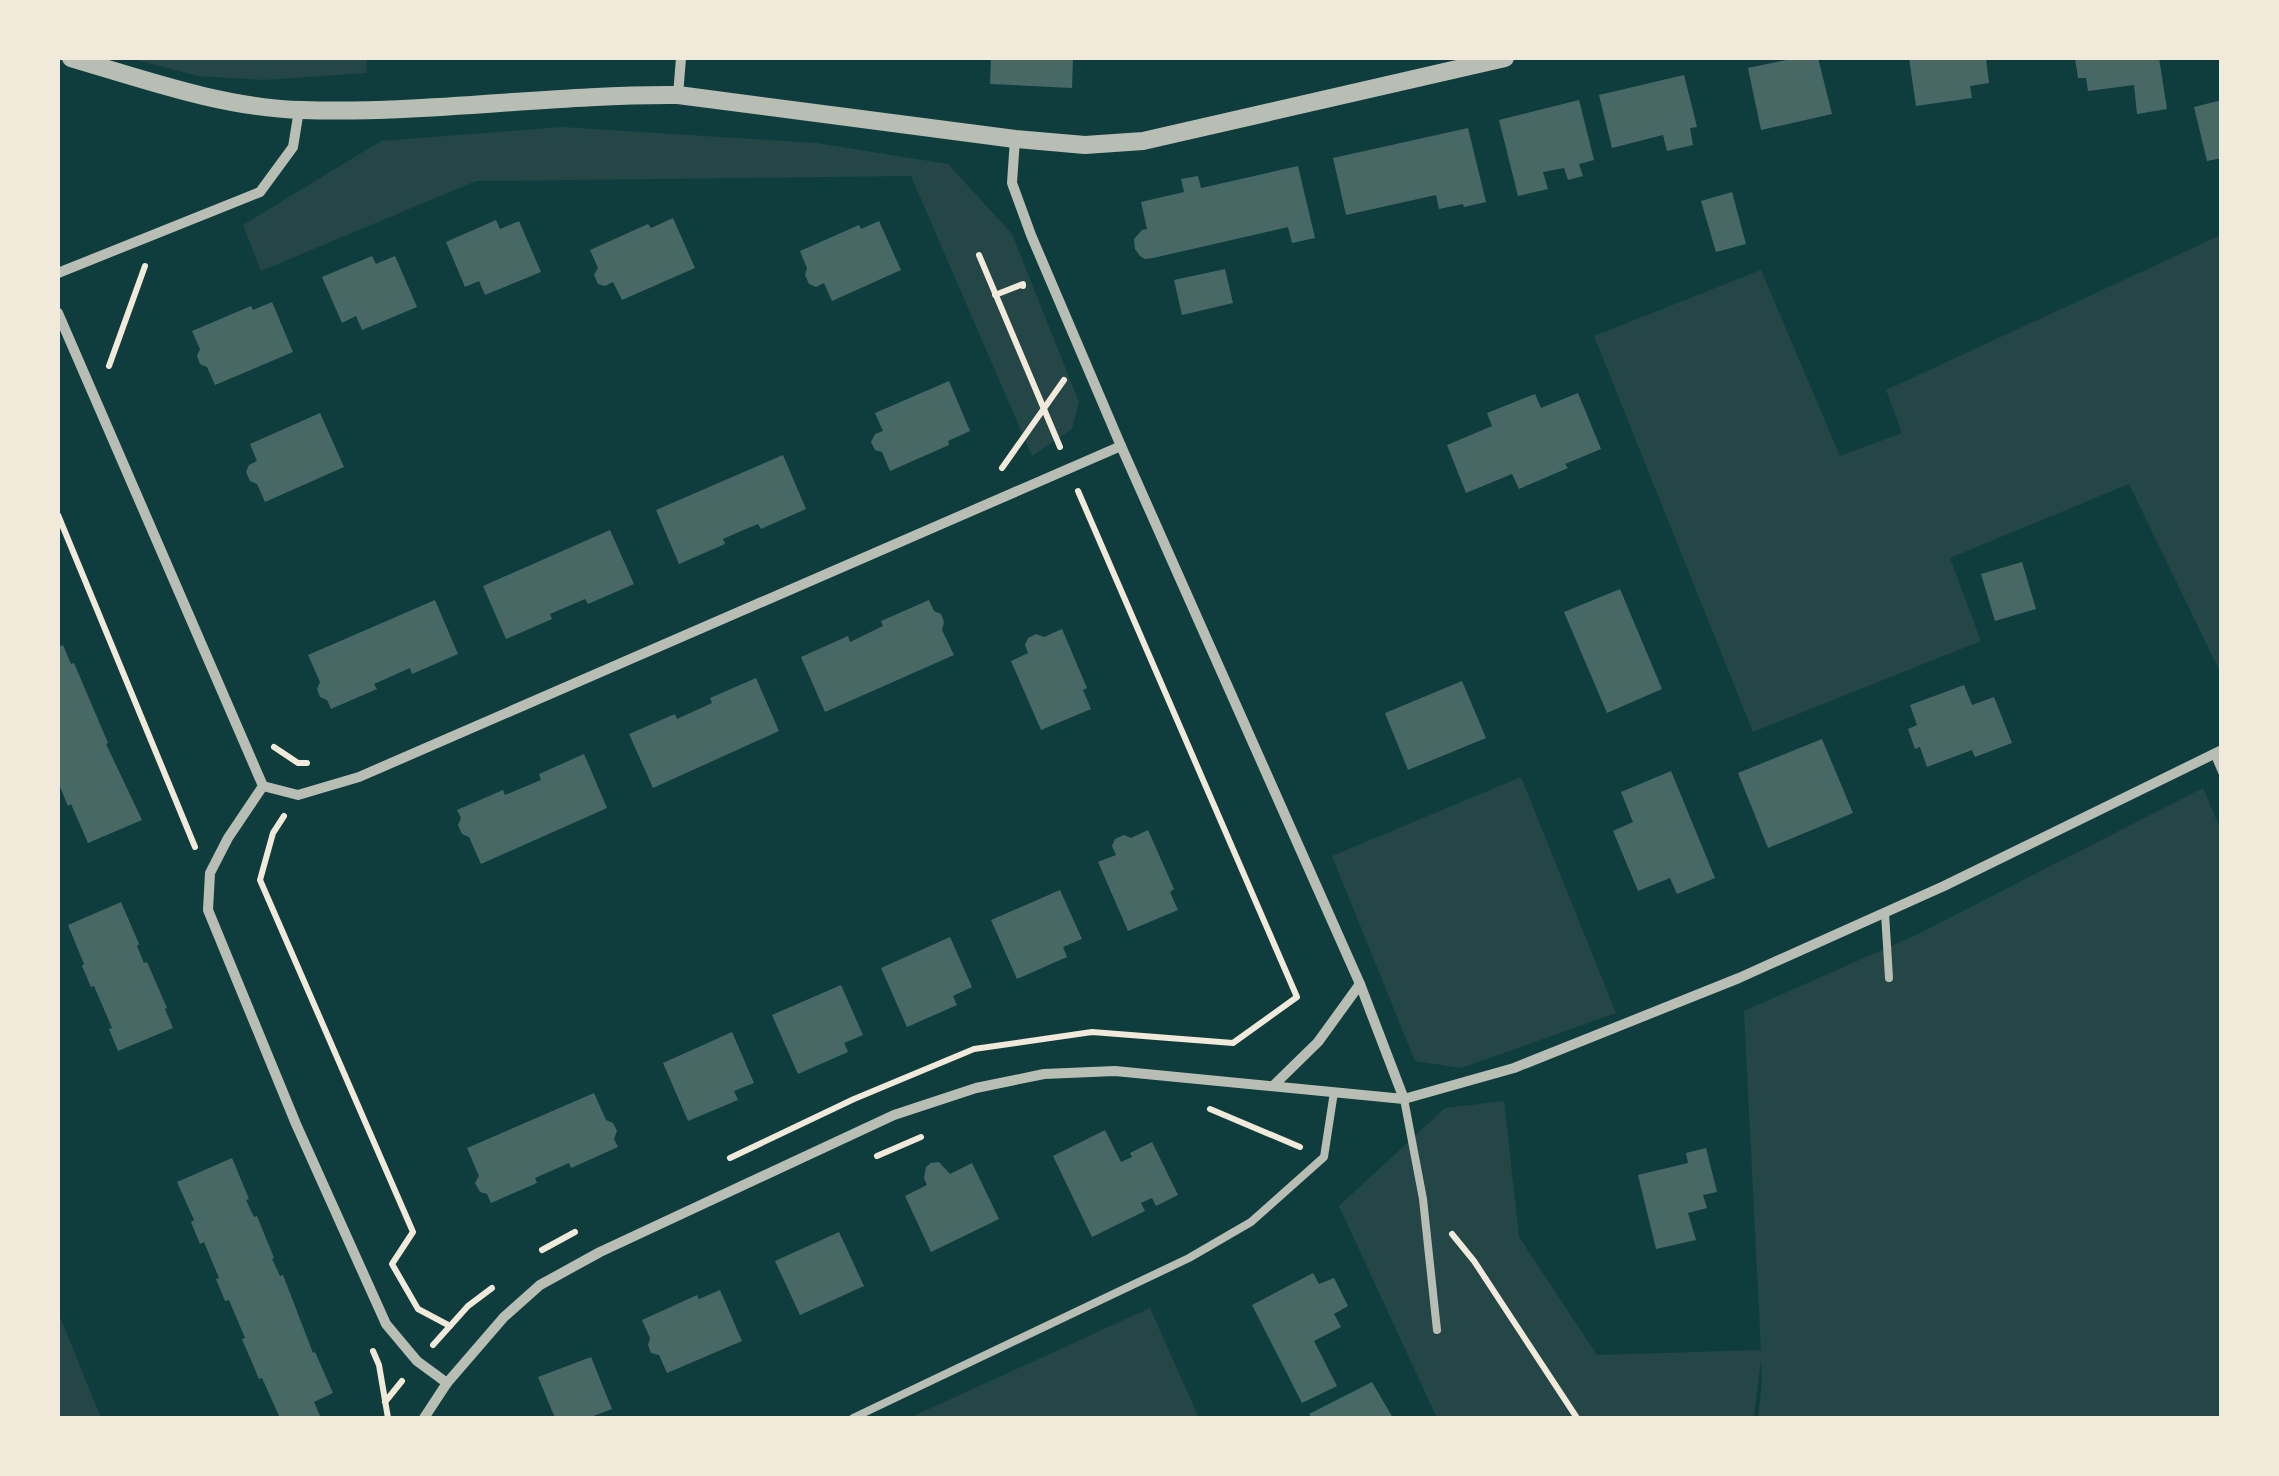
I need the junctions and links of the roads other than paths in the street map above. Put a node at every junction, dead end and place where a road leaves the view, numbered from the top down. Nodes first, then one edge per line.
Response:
1 (71, 58) edge
2 (681, 58) edge
3 (1505, 58) edge
4 (678, 95) junction
5 (299, 110) junction
6 (1015, 138) junction
7 (58, 273) edge
8 (58, 313) edge
9 (1121, 446) junction
10 (2218, 752) edge
11 (2222, 772) edge
12 (264, 786) junction
13 (1885, 913) junction
14 (1889, 978) dead end
15 (1360, 984) junction
16 (1274, 1085) junction
17 (1334, 1092) junction
18 (1404, 1099) junction
19 (1437, 1330) dead end
20 (447, 1383) junction
21 (424, 1418) edge
22 (853, 1418) edge

1 - 5 street
2 - 4 street
3 - 6 street
4 - 5 street
4 - 6 street
5 - 7 street
6 - 9 street
8 - 12 street
9 - 12 street
9 - 15 street
10 - 11 lane
10 - 13 street
12 - 20 street
13 - 14 lane
13 - 18 street
15 - 16 street
15 - 18 street
16 - 17 street
16 - 20 street
17 - 18 street
17 - 22 lane
18 - 19 lane
20 - 21 street

